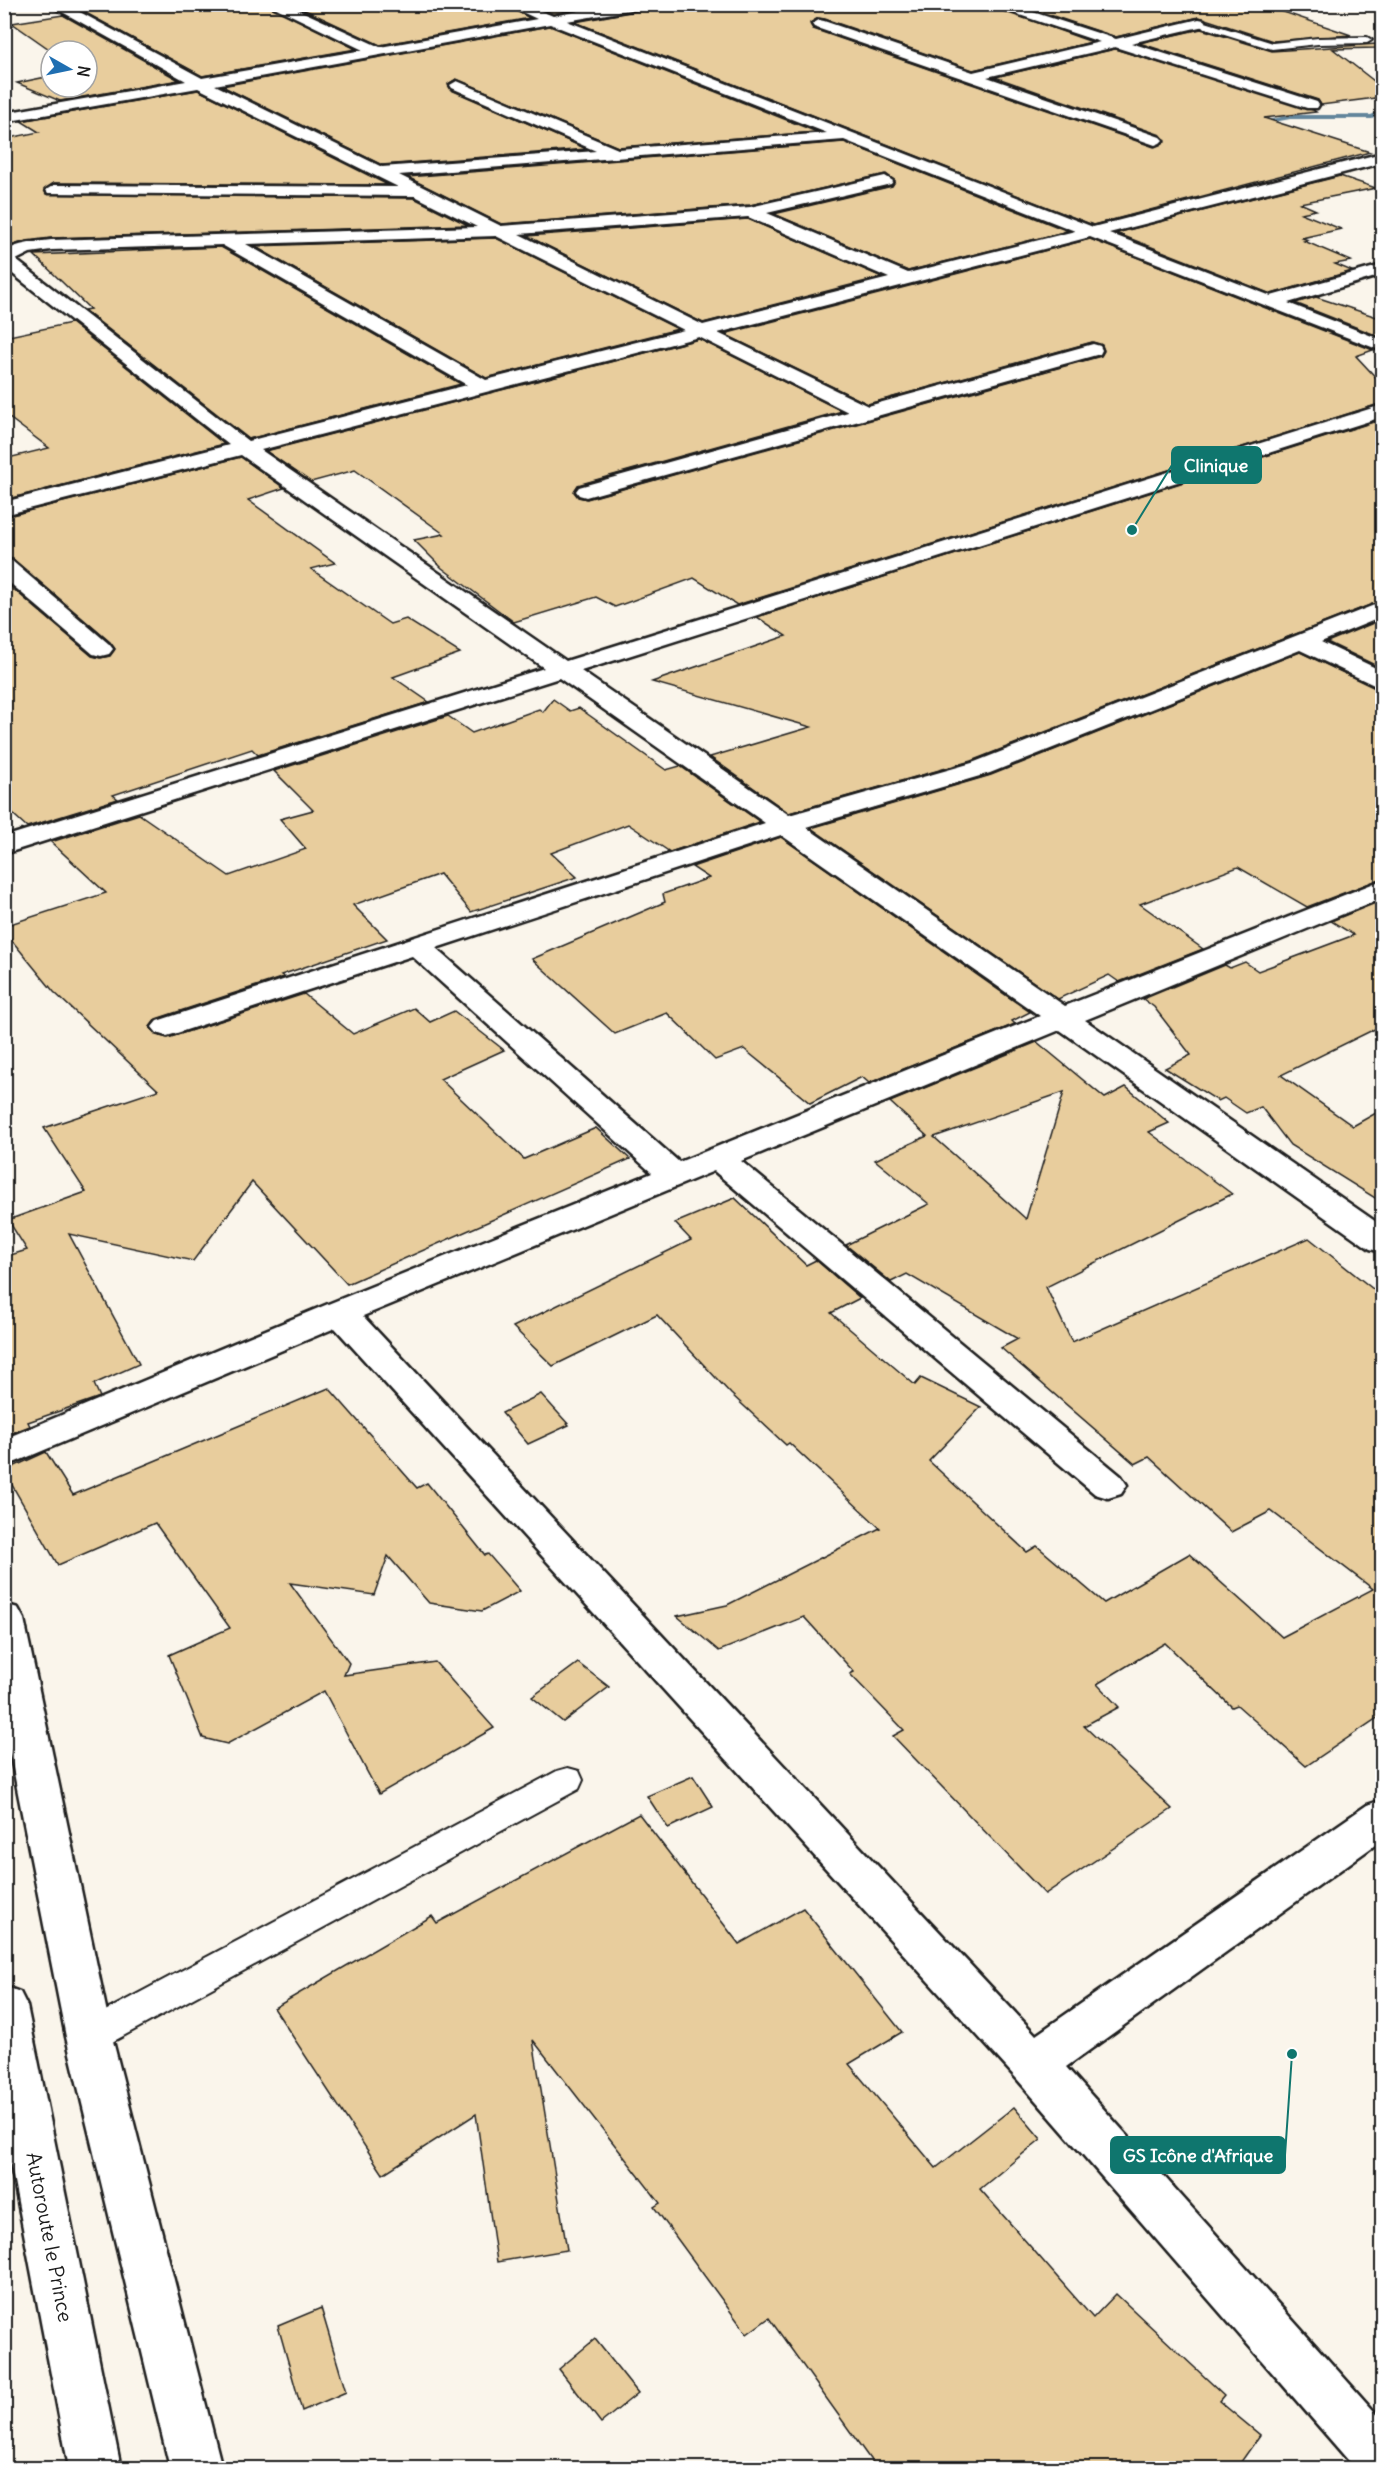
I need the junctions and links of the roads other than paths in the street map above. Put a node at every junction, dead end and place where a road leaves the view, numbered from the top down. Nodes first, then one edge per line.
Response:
1 (54, 4) edge
2 (274, 4) edge
3 (511, 4) edge
4 (641, 4) edge
5 (993, 4) edge
6 (552, 21) junction
7 (1199, 23) joint
8 (819, 24) dead end
9 (1367, 40) dead end
10 (1114, 43) junction
11 (378, 51) junction
12 (971, 77) junction
13 (200, 83) junction
14 (457, 85) dead end
15 (1312, 105) dead end
16 (4, 118) edge
17 (847, 136) junction
18 (1155, 140) dead end
19 (616, 154) junction
20 (1383, 159) edge
21 (379, 172) junction
22 (885, 181) dead end
23 (54, 190) dead end
24 (418, 192) junction
25 (750, 212) junction
26 (496, 231) junction
27 (1094, 233) junction
28 (224, 238) junction
29 (1383, 270) edge
30 (906, 279) junction
31 (1270, 302) junction
32 (699, 332) junction
33 (1383, 346) edge
34 (1093, 350) dead end
35 (484, 387) junction
36 (1383, 411) edge
37 (868, 414) junction
38 (244, 448) junction
39 (586, 491) dead end
40 (4, 509) edge
41 (4, 566) edge
42 (1383, 609) edge
43 (1301, 641) junction
44 (101, 649) dead end
45 (561, 669) junction
46 (1383, 680) edge
47 (784, 825) junction
48 (4, 846) edge
49 (1374, 900) edge
50 (416, 945) junction
51 (1062, 1019) junction
52 (167, 1027) dead end
53 (718, 1158) junction
54 (675, 1176) junction
55 (1383, 1241) edge
56 (340, 1312) junction
57 (4, 1454) edge
58 (1108, 1485) dead end
59 (4, 1619) edge
60 (568, 1780) dead end
61 (1383, 1817) edge
62 (4, 2006) edge
63 (89, 2037) junction
64 (1033, 2064) junction
65 (1383, 2459) edge
66 (95, 2469) edge
67 (196, 2469) edge

1 - 13 street
2 - 11 street
3 - 6 street
4 - 6 street
5 - 10 street
6 - 11 street
6 - 17 street
7 - 9 lane
7 - 10 street
8 - 12 street
10 - 12 street
10 - 15 street
11 - 13 street
12 - 18 street
13 - 16 street
13 - 21 street
14 - 19 street
17 - 19 street
17 - 27 street
19 - 21 street
20 - 27 street
21 - 24 street
22 - 25 street
23 - 24 street
24 - 26 street
25 - 26 street
25 - 30 street
26 - 28 street
26 - 32 street
27 - 30 street
27 - 31 street
28 - 35 street
28 - 38 street
29 - 31 street
30 - 32 street
31 - 33 street
32 - 35 street
32 - 37 street
34 - 37 street
35 - 38 street
36 - 45 street
37 - 39 street
38 - 40 street
38 - 45 street
41 - 44 street
42 - 43 street
43 - 46 street
43 - 47 street
45 - 47 street
45 - 48 street
47 - 50 street
47 - 51 street
49 - 51 street
50 - 52 street
50 - 54 street
51 - 53 street
51 - 55 street
53 - 54 street
53 - 58 street
54 - 56 street
56 - 57 street
56 - 64 street
59 - 63 street
60 - 63 lane
61 - 64 street
62 - 66 street, Autoroute le Prince
63 - 67 street
64 - 65 street

